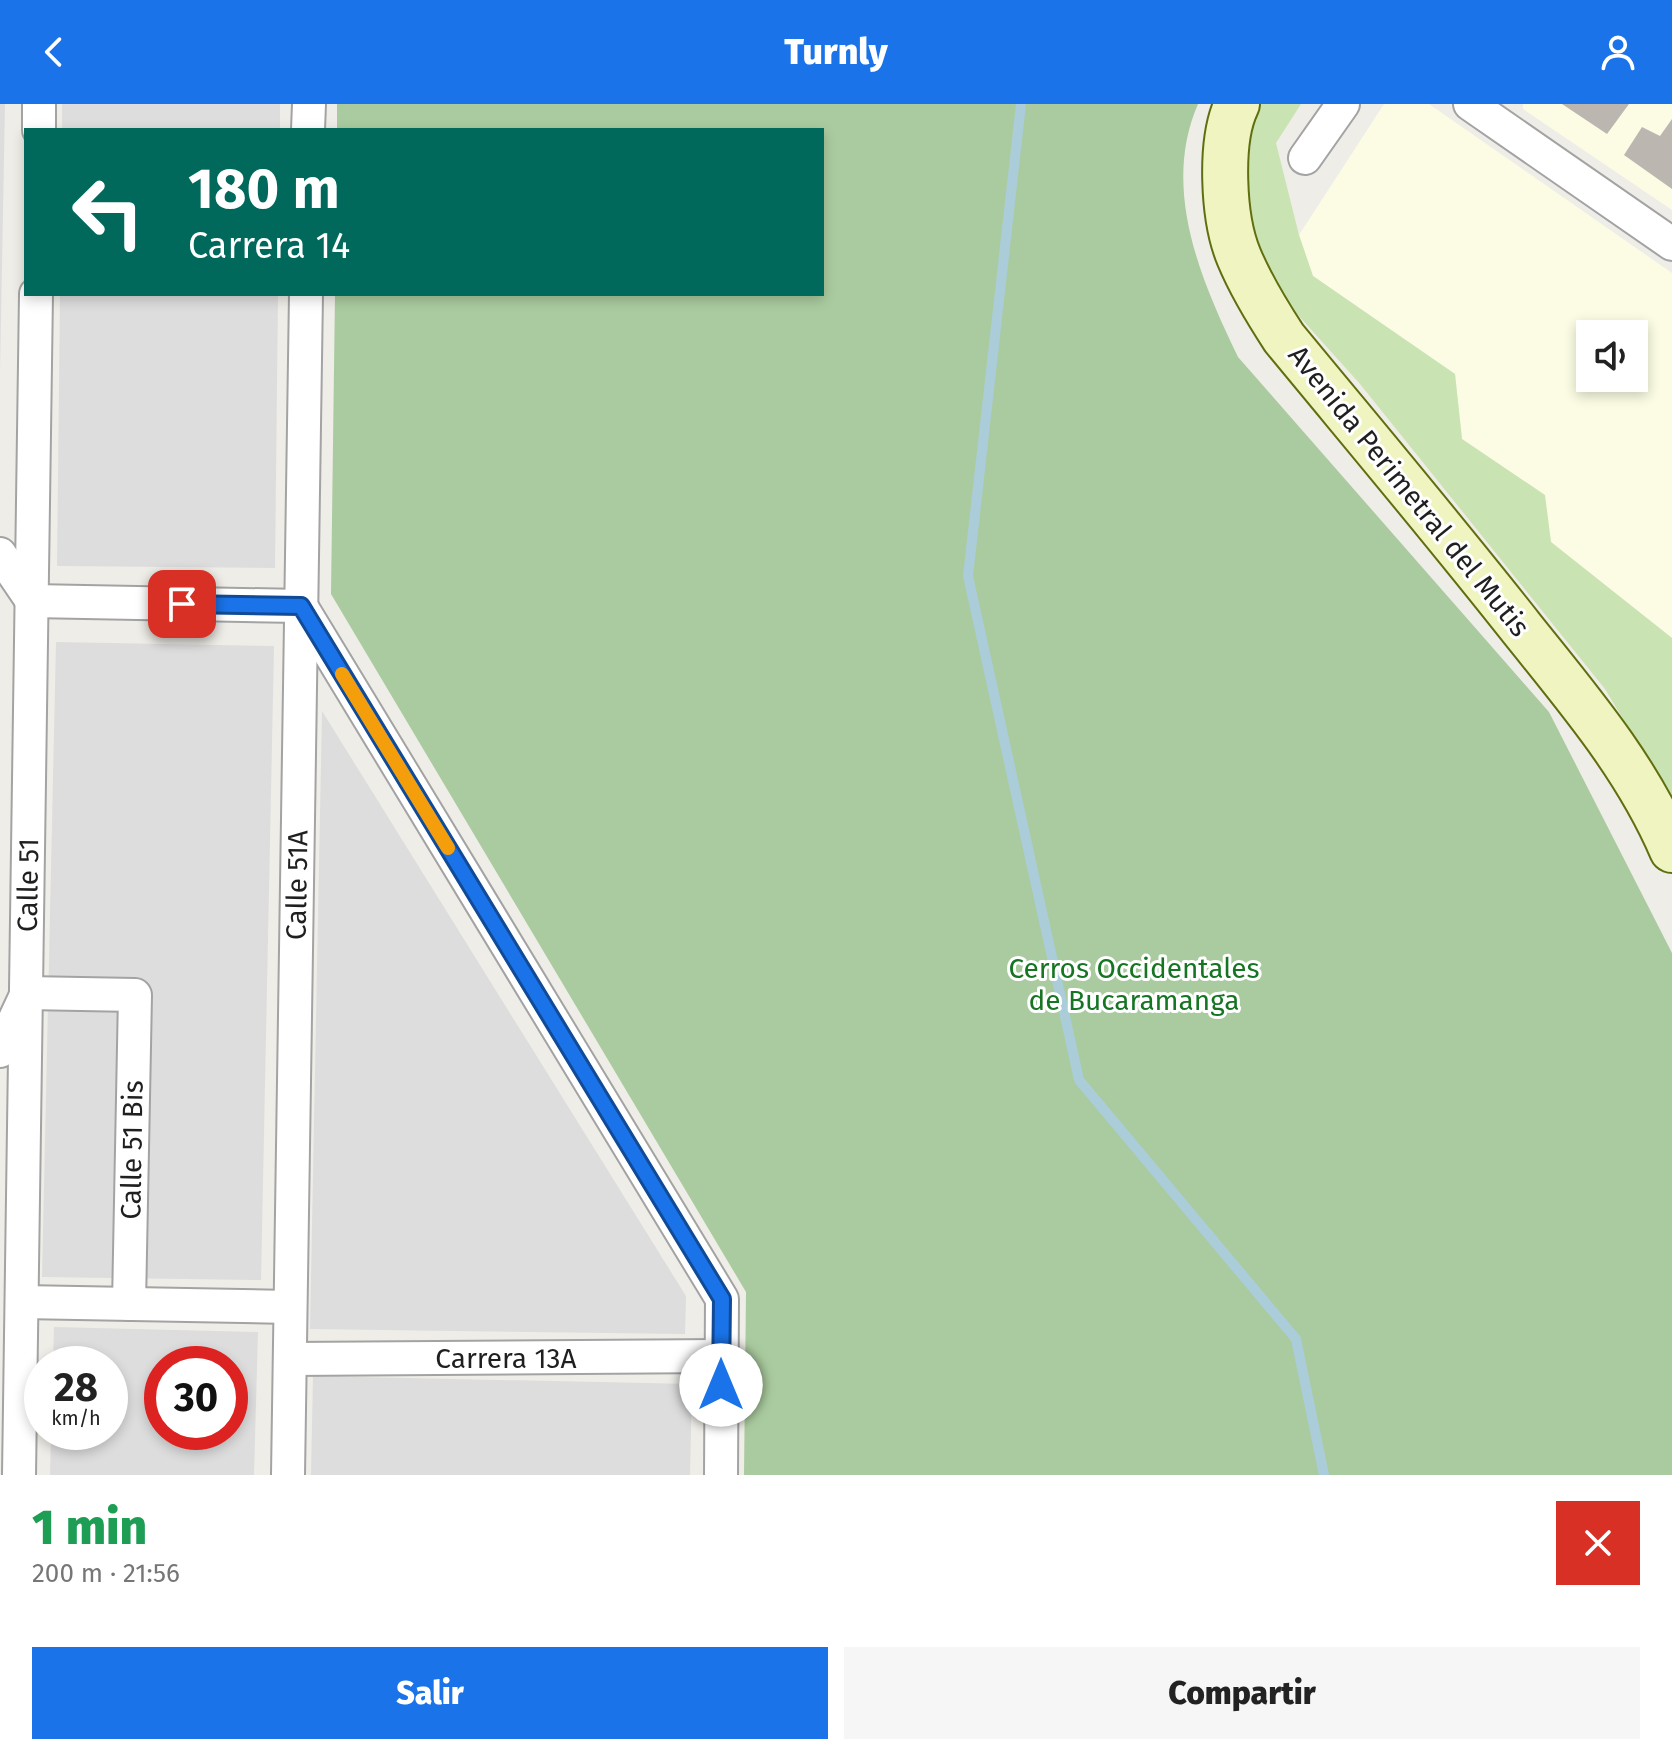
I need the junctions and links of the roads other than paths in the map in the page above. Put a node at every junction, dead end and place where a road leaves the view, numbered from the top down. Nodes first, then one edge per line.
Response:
1 (39, 104) edge
2 (309, 104) edge
3 (1237, 104) edge
4 (1343, 104) edge
5 (1470, 104) edge
6 (39, 128) edge
7 (308, 128) edge
8 (1305, 158) dead end
9 (1672, 244) edge
10 (36, 296) edge
11 (306, 296) edge
12 (0, 554) edge
13 (32, 601) junction
14 (301, 606) junction
15 (1672, 850) edge
16 (27, 993) junction
17 (0, 1051) edge
18 (22, 1302) junction
19 (129, 1304) junction
20 (290, 1307) junction
21 (722, 1356) junction
22 (290, 1359) junction
23 (19, 1475) edge
24 (288, 1475) edge
25 (721, 1475) edge

1 - 6 street
2 - 7 street
3 - 15 street, Avenida Perimetral del Mutis
4 - 8 street
5 - 9 street
10 - 13 street, Calle 51
11 - 14 street, Calle 51A
12 - 13 street
13 - 14 street
13 - 16 street, Calle 51
14 - 20 street, Calle 51A
14 - 21 street
16 - 17 street
16 - 18 street, Calle 51
16 - 19 street, Calle 51 Bis
18 - 19 street
18 - 23 street, Calle 51
19 - 20 street
20 - 22 street, Calle 51A
21 - 22 street, Carrera 13A
21 - 25 street
22 - 24 street, Calle 51A

